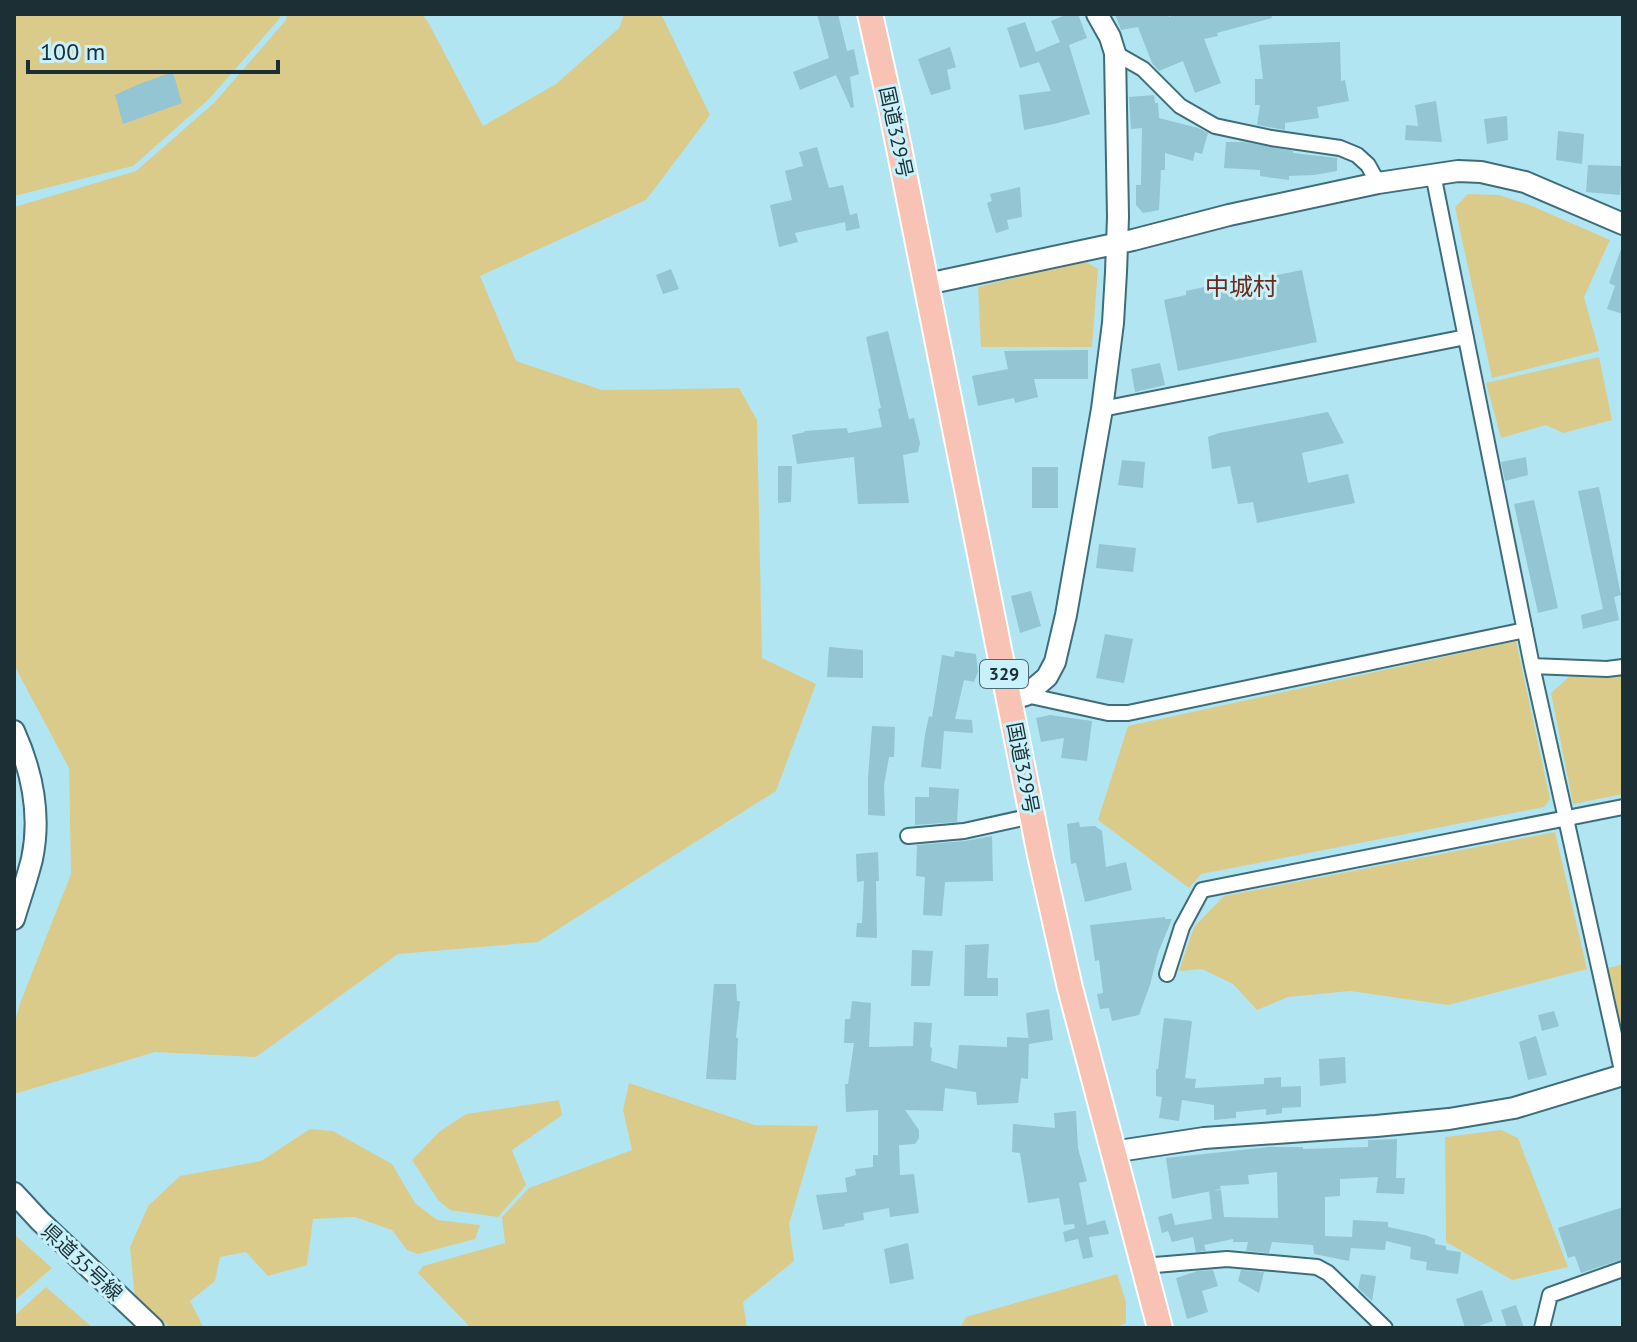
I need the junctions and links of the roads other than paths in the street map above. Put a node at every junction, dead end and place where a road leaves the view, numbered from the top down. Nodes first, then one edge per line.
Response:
1 (870, 14) edge
2 (1097, 14) edge
3 (1115, 53) junction
4 (1433, 174) junction
5 (1378, 183) junction
6 (1623, 224) edge
7 (1116, 242) junction
8 (927, 284) junction
9 (1466, 337) junction
10 (1102, 409) junction
11 (1525, 630) junction
12 (1532, 666) junction
13 (1623, 667) edge
14 (1018, 698) junction
15 (14, 731) edge
16 (1623, 807) edge
17 (1032, 816) junction
18 (1566, 819) junction
19 (908, 836) dead end
20 (14, 919) edge
21 (1167, 974) dead end
22 (1623, 1075) edge
23 (1112, 1152) junction
24 (14, 1193) edge
25 (1143, 1266) junction
26 (1623, 1269) edge
27 (153, 1328) edge
28 (1160, 1328) edge
29 (1385, 1328) edge
30 (1542, 1328) edge

1 - 8 highway, 国道329号 / 329
2 - 3 street
3 - 5 street
3 - 7 street
4 - 5 street
4 - 6 street
4 - 9 street
5 - 7 street
7 - 8 street
7 - 10 street
8 - 14 highway, 国道329号 / 329
9 - 10 street
9 - 11 street
10 - 14 street
11 - 12 street
11 - 14 street
12 - 13 street
12 - 18 street
14 - 17 highway, 国道329号 / 329
15 - 20 street
16 - 18 street
17 - 19 street
17 - 23 highway, 国道329号 / 329
18 - 21 street
18 - 22 street
22 - 23 street
23 - 25 highway, 国道329号 / 329
24 - 27 street, 県道35号線
25 - 28 highway, 国道329号 / 329
25 - 29 street
26 - 30 street

